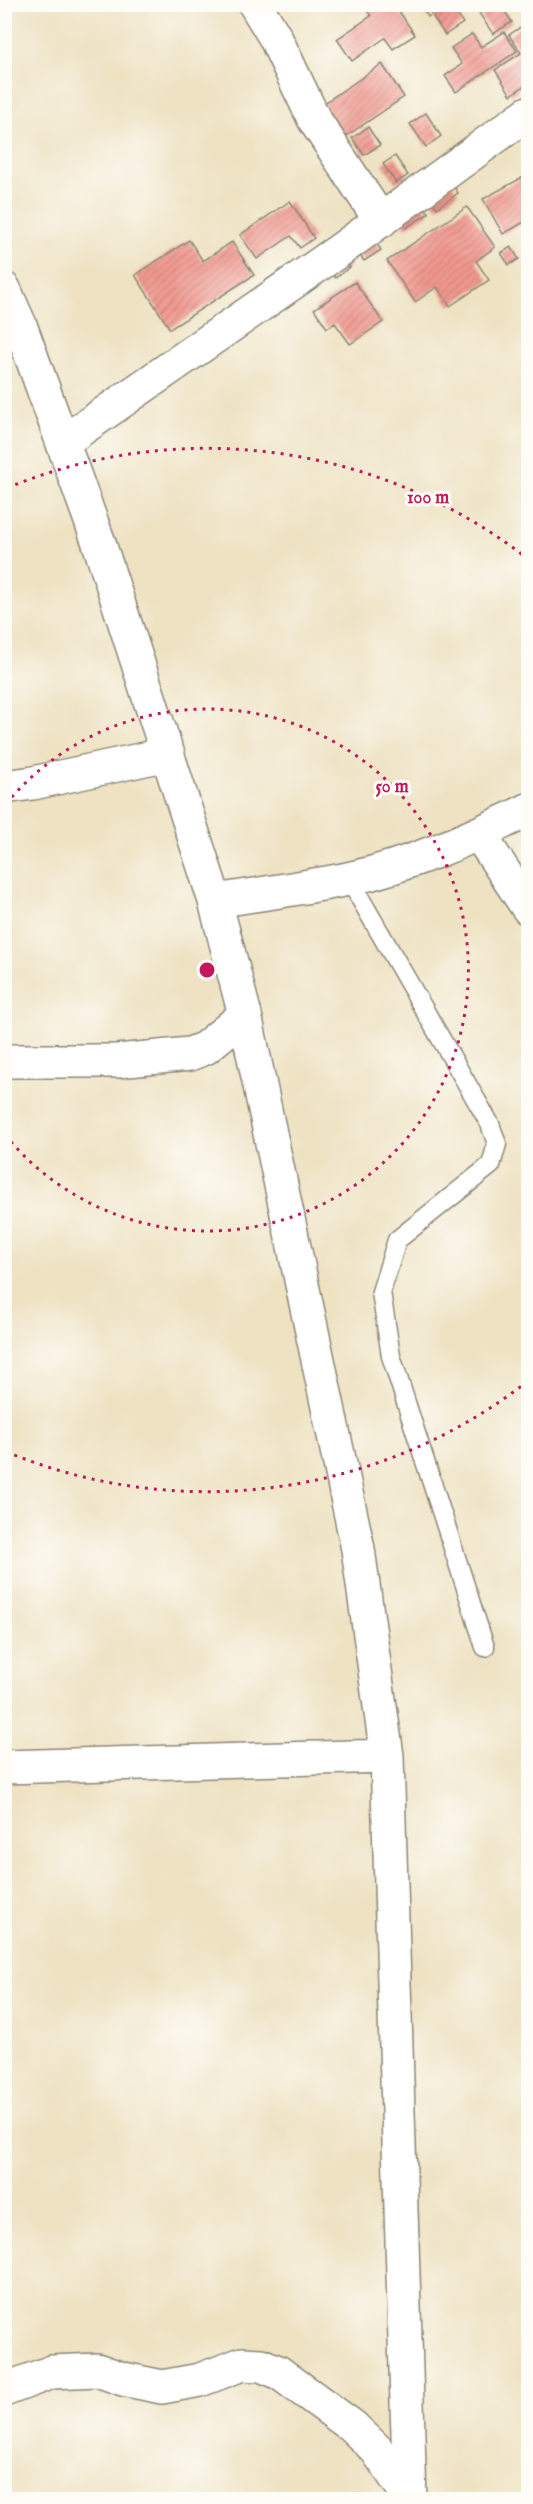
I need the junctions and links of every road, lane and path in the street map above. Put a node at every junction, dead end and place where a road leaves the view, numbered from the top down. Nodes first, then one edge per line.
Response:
1 (255, 4) edge
2 (528, 113) edge
3 (381, 221) junction
4 (4, 289) edge
5 (63, 442) junction
6 (168, 754) junction
7 (4, 787) edge
8 (528, 810) edge
9 (479, 834) junction
10 (349, 879) junction
11 (215, 901) junction
12 (528, 908) edge
13 (245, 1015) junction
14 (4, 1061) edge
15 (485, 1647) dead end
16 (387, 1756) junction
17 (4, 1767) edge
18 (4, 2391) edge
19 (410, 2498) edge

1 - 3 street
2 - 3 street
3 - 5 street
4 - 5 street
5 - 6 street
6 - 7 street
6 - 11 street
8 - 9 street
9 - 10 street
9 - 12 street
10 - 11 street
10 - 15 lane
11 - 13 street
13 - 14 street
13 - 16 street
16 - 17 street
16 - 19 street
18 - 19 street

